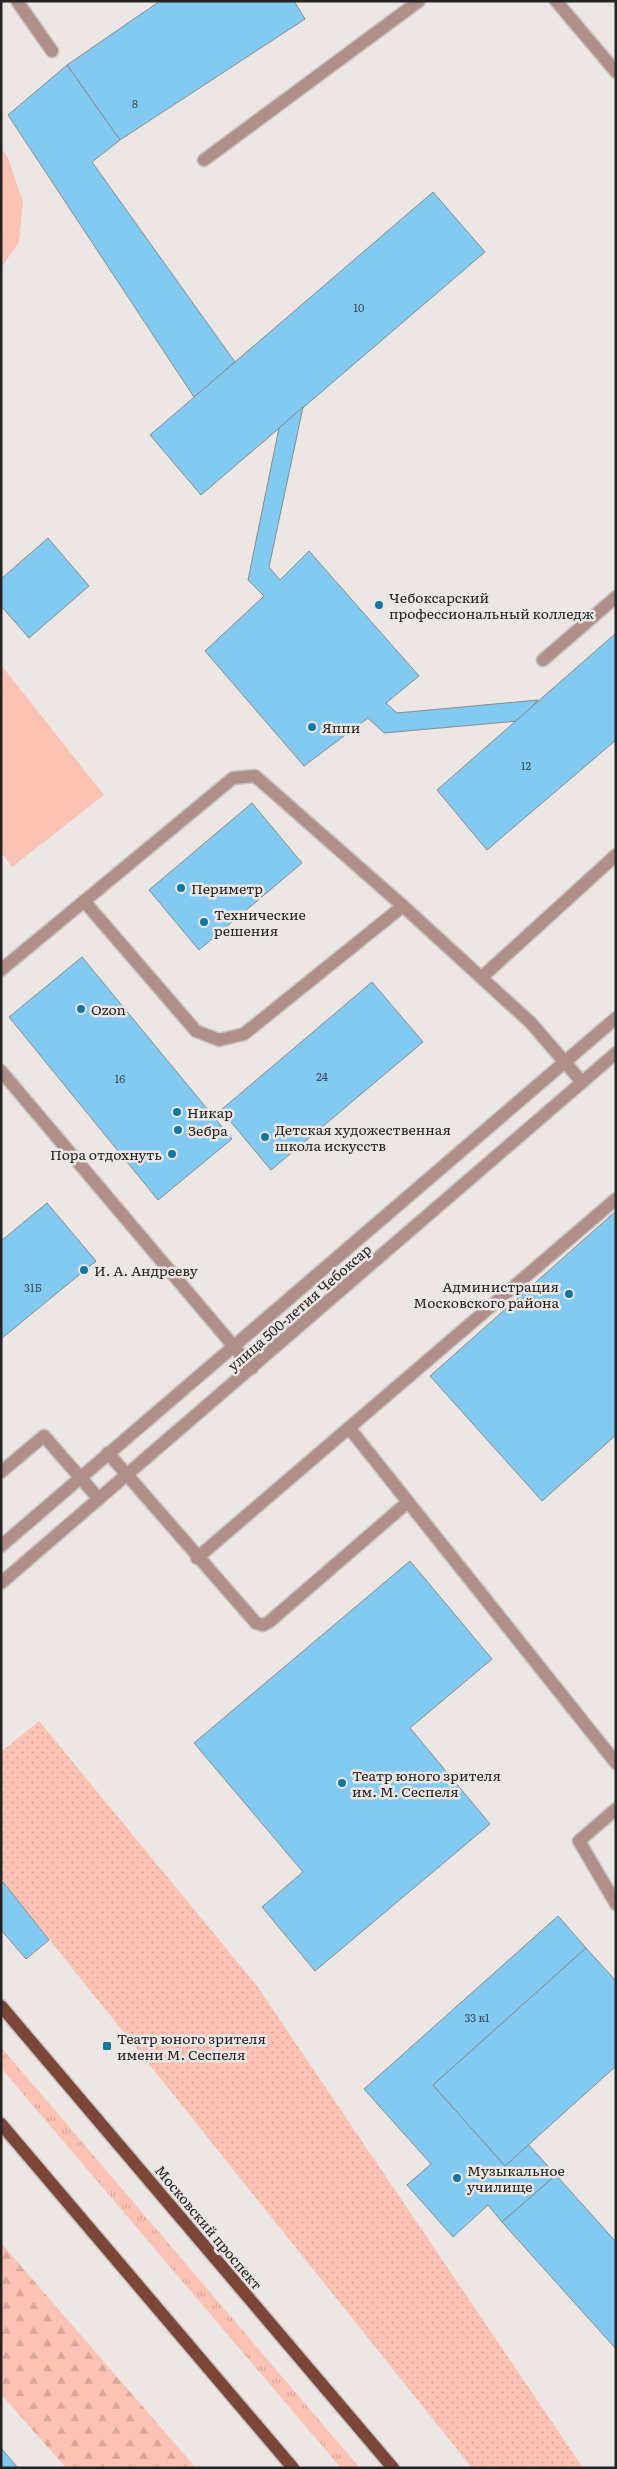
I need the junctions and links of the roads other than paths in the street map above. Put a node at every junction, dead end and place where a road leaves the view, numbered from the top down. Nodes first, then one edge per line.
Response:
1 (17, 1) edge
2 (419, 1) edge
3 (556, 1) edge
4 (52, 52) dead end
5 (616, 72) edge
6 (204, 160) dead end
7 (616, 597) edge
8 (543, 660) dead end
9 (616, 855) edge
10 (84, 902) junction
11 (403, 906) junction
12 (1, 970) edge
13 (482, 977) junction
14 (616, 1018) edge
15 (616, 1053) edge
16 (564, 1062) junction
17 (1, 1071) edge
18 (582, 1082) junction
19 (616, 1199) edge
20 (233, 1347) junction
21 (252, 1368) junction
22 (350, 1429) junction
23 (108, 1453) junction
24 (1, 1472) edge
25 (80, 1476) junction
26 (127, 1476) junction
27 (99, 1499) junction
28 (408, 1502) junction
29 (1, 1546) edge
30 (197, 1558) junction
31 (1, 1583) edge
32 (616, 1762) edge
33 (616, 1809) edge
34 (616, 1904) edge
35 (1, 2006) edge
36 (1, 2124) edge
37 (293, 2468) edge
38 (393, 2468) edge

1 - 4 street
2 - 6 street
3 - 5 street
7 - 8 street
9 - 13 street
10 - 11 street
10 - 11 street
10 - 12 street
11 - 13 street
13 - 16 street
14 - 16 street, улица 500-летия Чебоксар
15 - 18 street, улица 500-летия Чебоксар
16 - 18 street
16 - 20 street, улица 500-летия Чебоксар
17 - 20 street
18 - 21 street, улица 500-летия Чебоксар
19 - 22 street
20 - 21 street
20 - 23 street, улица 500-летия Чебоксар
21 - 26 street, улица 500-летия Чебоксар
22 - 28 street
22 - 30 street
23 - 25 street, улица 500-летия Чебоксар
23 - 26 street
24 - 25 street
25 - 27 street
25 - 29 street, улица 500-летия Чебоксар
26 - 27 street, улица 500-летия Чебоксар
26 - 30 street
27 - 31 street, улица 500-летия Чебоксар
28 - 30 street
28 - 32 street
33 - 34 street
35 - 38 main road, Московский проспект
36 - 37 main road

